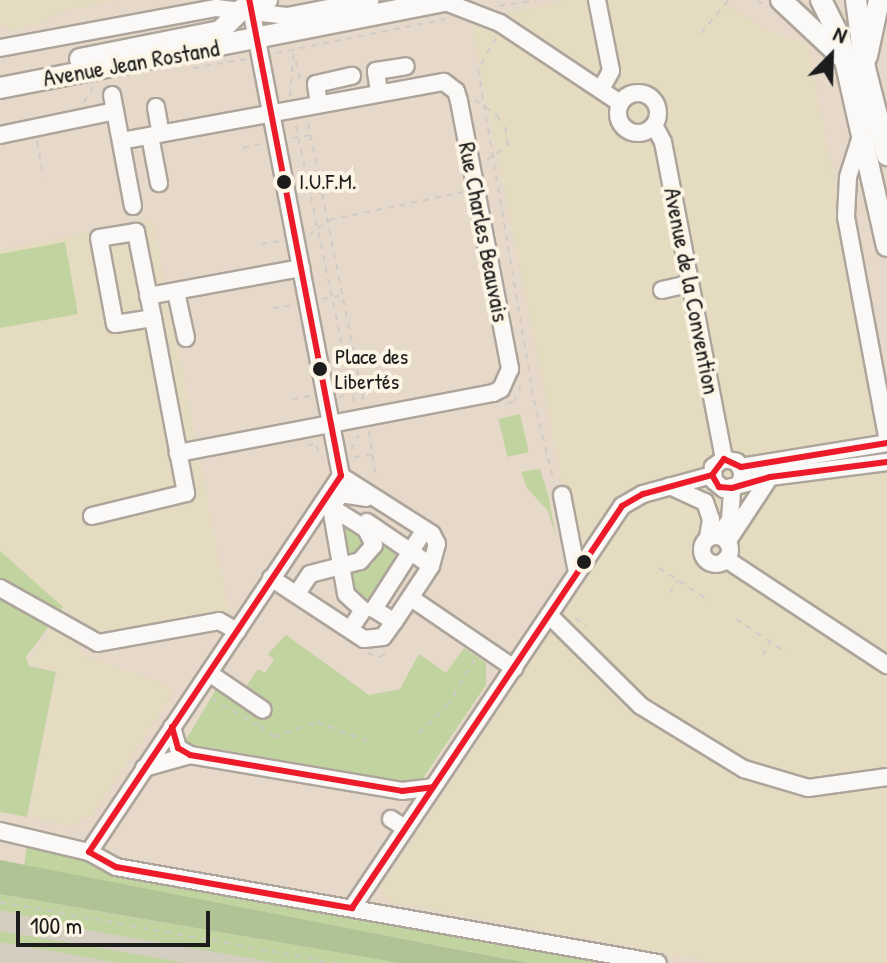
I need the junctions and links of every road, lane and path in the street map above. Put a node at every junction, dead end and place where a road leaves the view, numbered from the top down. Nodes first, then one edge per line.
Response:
1 (370, 0) edge
2 (536, 0) edge
3 (597, 0) edge
4 (729, 0) edge
5 (781, 0) edge
6 (821, 0) edge
7 (856, 0) edge
8 (879, 0) edge
9 (252, 6) edge
10 (450, 6) edge
11 (489, 9) dead end
12 (501, 31) dead end
13 (701, 33) dead end
14 (291, 38) dead end
15 (263, 46) junction
16 (0, 48) edge
17 (293, 49) junction
18 (844, 58) junction
19 (296, 59) junction
20 (406, 66) dead end
21 (865, 68) junction
22 (0, 75) edge
23 (352, 76) dead end
24 (0, 88) edge
25 (601, 89) junction
26 (379, 91) junction
27 (303, 93) dead end
28 (471, 99) dead end
29 (291, 100) dead end
30 (483, 103) junction
31 (620, 103) junction
32 (156, 107) dead end
33 (313, 108) junction
34 (271, 114) junction
35 (295, 116) dead end
36 (654, 125) junction
37 (34, 128) junction
38 (877, 134) edge
39 (0, 135) edge
40 (311, 135) junction
41 (142, 137) junction
42 (299, 137) junction
43 (287, 139) dead end
44 (269, 143) dead end
45 (243, 148) dead end
46 (493, 154) junction
47 (887, 155) edge
48 (482, 162) dead end
49 (43, 176) dead end
50 (159, 183) dead end
51 (475, 190) junction
52 (133, 206) dead end
53 (329, 220) junction
54 (317, 230) junction
55 (305, 236) dead end
56 (289, 239) dead end
57 (261, 244) dead end
58 (887, 246) edge
59 (508, 253) junction
60 (500, 255) dead end
61 (301, 268) junction
62 (689, 284) junction
63 (662, 290) dead end
64 (176, 292) junction
65 (342, 295) junction
66 (148, 296) junction
67 (330, 298) junction
68 (317, 300) dead end
69 (301, 303) dead end
70 (273, 308) dead end
71 (153, 318) junction
72 (513, 321) dead end
73 (186, 338) dead end
74 (509, 363) junction
75 (334, 391) dead end
76 (318, 394) dead end
77 (292, 399) dead end
78 (366, 412) dead end
79 (332, 423) junction
80 (368, 425) dead end
81 (887, 436) edge
82 (301, 443) dead end
83 (887, 443) edge
84 (178, 453) junction
85 (373, 454) junction
86 (347, 458) dead end
87 (724, 459) junction
88 (332, 460) dead end
89 (887, 462) edge
90 (712, 475) junction
91 (341, 476) junction
92 (770, 477) junction
93 (738, 480) junction
94 (668, 485) junction
95 (562, 495) joint
96 (364, 501) junction
97 (332, 505) junction
98 (92, 516) dead end
99 (422, 534) dead end
100 (718, 539) junction
101 (413, 552) junction
102 (726, 559) junction
103 (427, 563) dead end
104 (339, 566) junction
105 (659, 568) dead end
106 (577, 572) junction
107 (271, 578) junction
108 (678, 580) junction
109 (0, 588) edge
110 (300, 589) dead end
111 (670, 593) dead end
112 (411, 598) junction
113 (710, 601) dead end
114 (368, 610) junction
115 (549, 615) junction
116 (390, 619) dead end
117 (736, 619) dead end
118 (580, 624) dead end
119 (353, 625) dead end
120 (587, 626) dead end
121 (237, 631) junction
122 (771, 642) junction
123 (787, 653) dead end
124 (763, 655) dead end
125 (476, 656) dead end
126 (887, 665) edge
127 (514, 668) junction
128 (209, 673) junction
129 (202, 693) dead end
130 (263, 720) junction
131 (172, 727) junction
132 (419, 733) dead end
133 (372, 743) dead end
134 (190, 755) junction
135 (144, 768) junction
136 (887, 777) edge
137 (433, 787) junction
138 (402, 791) junction
139 (401, 824) junction
140 (0, 831) edge
141 (89, 852) junction
142 (0, 902) edge
143 (352, 908) junction
144 (337, 963) edge
145 (658, 963) edge

1 - 9 street
2 - 11 path
3 - 25 street
4 - 13 path
5 - 18 main road
6 - 18 main road
7 - 21 main road
8 - 21 main road
9 - 15 street
9 - 16 street
9 - 22 main road, Avenue Jean Rostand
10 - 15 main road, Avenue Jean Rostand
10 - 17 path
10 - 25 street
12 - 30 path
14 - 17 path
15 - 17 path
15 - 24 main road, Avenue Jean Rostand
15 - 34 street
17 - 19 path
18 - 38 main road
19 - 27 path
19 - 29 path
20 - 26 street
21 - 38 main road
23 - 33 street
25 - 31 street
26 - 33 street, Rue Charles Beauvais
26 - 51 street, Rue Charles Beauvais
28 - 30 path
30 - 46 path
30 - 46 path
31 - 36 street
31 - 36 street
32 - 41 street
33 - 34 street, Rue Charles Beauvais
33 - 40 path
34 - 41 street, Rue Charles Beauvais
34 - 61 street
35 - 42 path
36 - 62 street, Avenue de la Convention
37 - 39 street
37 - 41 street
37 - 49 path
38 - 47 main road
38 - 58 main road
38 - 81 street
40 - 42 path
40 - 53 path
41 - 50 street
41 - 52 street
42 - 43 path
42 - 54 path
44 - 45 path
46 - 48 path
46 - 59 path
51 - 53 path
51 - 74 street, Rue Charles Beauvais
53 - 54 path
53 - 65 path
54 - 55 path
54 - 67 path
56 - 57 path
59 - 60 path
59 - 95 path
61 - 64 street
61 - 79 street
62 - 63 street
62 - 87 street, Avenue de la Convention
64 - 66 street
64 - 73 street
65 - 67 path
65 - 78 path
66 - 71 street
66 - 71 street
67 - 68 path
67 - 75 path
69 - 70 path
71 - 84 street
72 - 74 path
74 - 79 street
76 - 77 path
79 - 84 street
79 - 91 street
80 - 85 path
82 - 88 path
83 - 93 street
84 - 98 street
85 - 86 path
85 - 96 path
87 - 90 street
87 - 93 street
89 - 92 street
90 - 93 street
90 - 94 street
91 - 107 street
91 - 112 street
92 - 93 street
92 - 100 street
93 - 100 street
94 - 100 street
94 - 106 street
95 - 106 street
96 - 97 street
96 - 101 street
97 - 104 street
97 - 104 street
99 - 101 street
100 - 102 street
100 - 102 street
101 - 103 street
101 - 114 street
102 - 126 street
104 - 110 street
104 - 114 street
105 - 108 path
106 - 115 street
107 - 112 street
107 - 121 street
108 - 111 path
108 - 113 path
109 - 121 street
112 - 127 street
114 - 116 street
114 - 119 street
115 - 127 street
115 - 136 street
117 - 122 path
118 - 120 path
121 - 128 street
122 - 123 path
122 - 124 path
125 - 132 path
127 - 137 street
128 - 130 street
128 - 131 street
129 - 130 path
130 - 133 path
131 - 134 street
131 - 135 street
134 - 135 street
134 - 138 street
135 - 141 street
137 - 138 street
137 - 139 street
138 - 139 street
139 - 143 street
140 - 141 street
141 - 143 street
142 - 144 path
143 - 145 street

